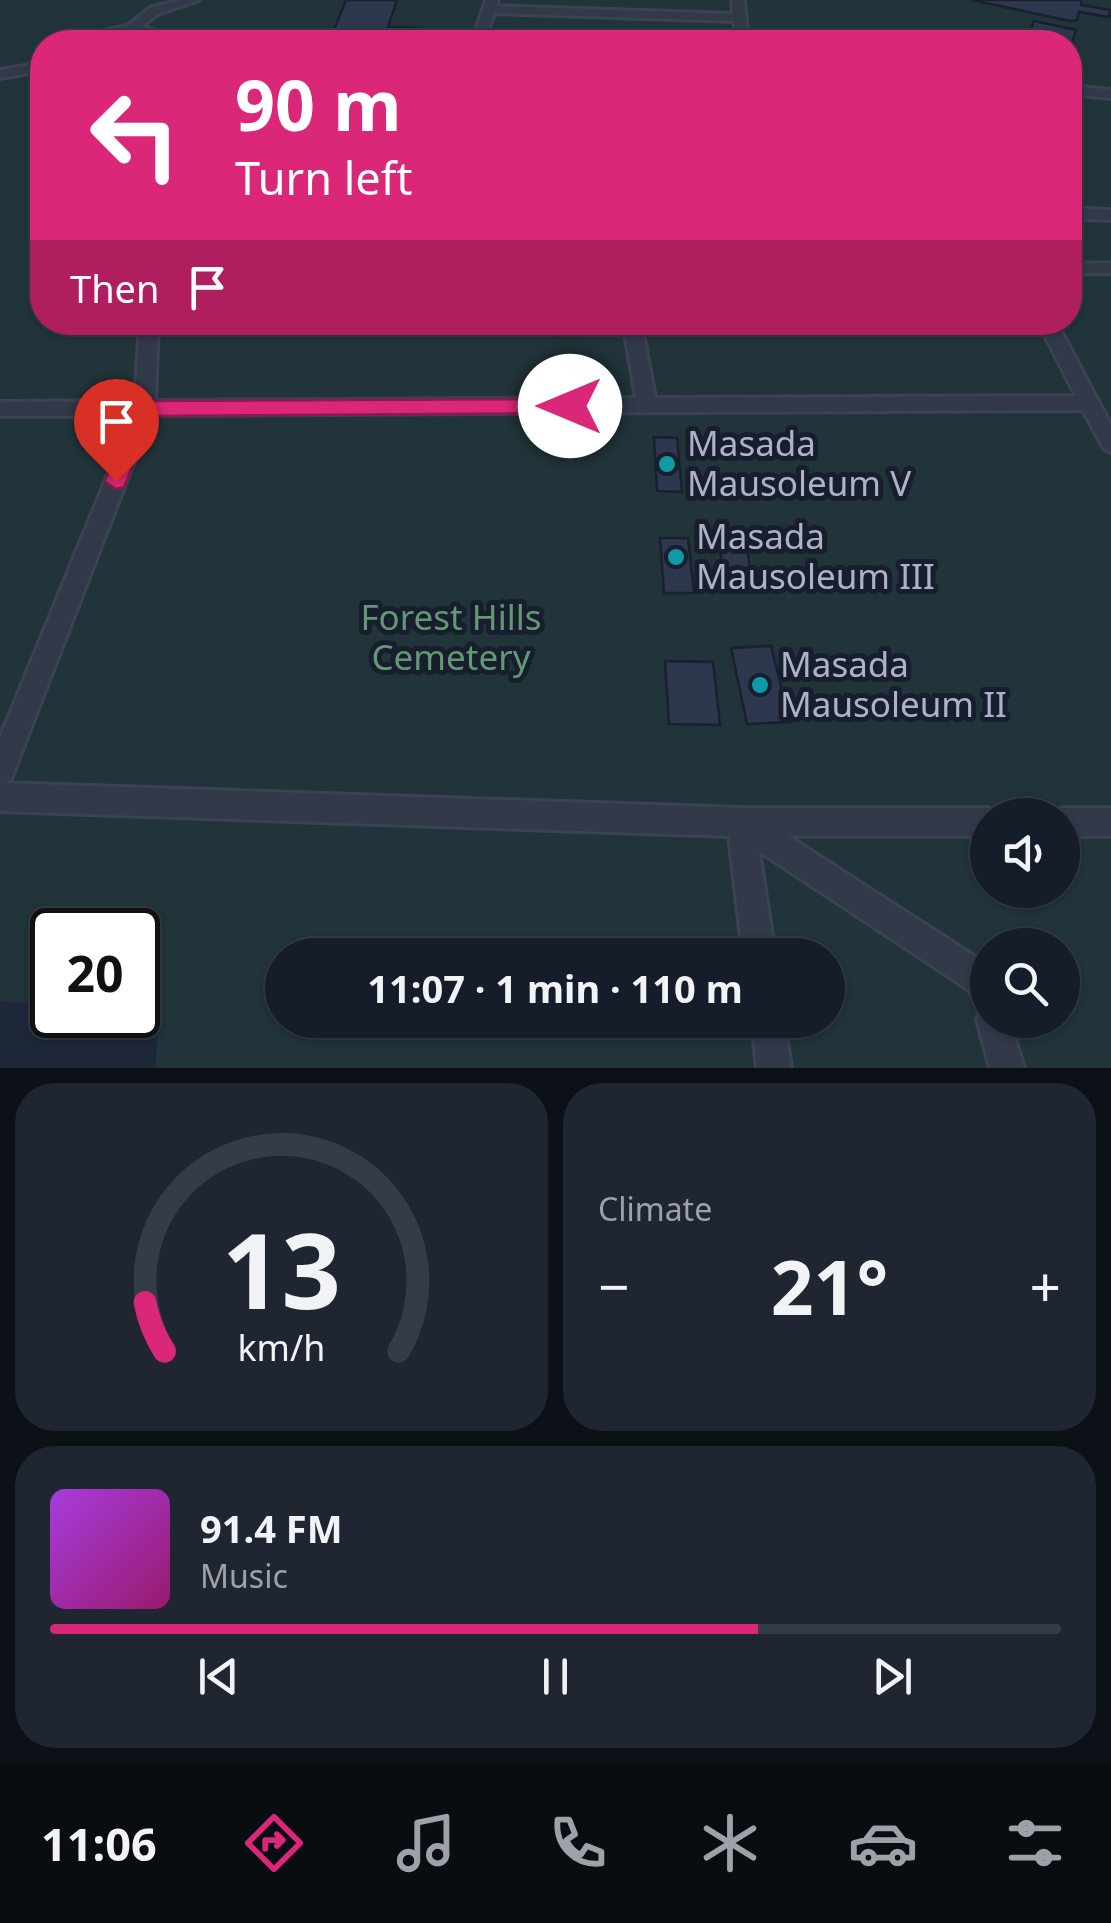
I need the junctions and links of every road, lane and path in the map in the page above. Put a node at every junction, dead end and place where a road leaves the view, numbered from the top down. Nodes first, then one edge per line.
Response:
1 (193, 0) edge
2 (738, 0) edge
3 (491, 4) edge
4 (740, 18) junction
5 (131, 29) junction
6 (123, 30) edge
7 (136, 30) edge
8 (482, 30) edge
9 (741, 30) edge
10 (30, 69) edge
11 (0, 74) edge
12 (1082, 91) edge
13 (1111, 94) edge
14 (1082, 215) edge
15 (1111, 216) edge
16 (1111, 268) edge
17 (1082, 269) edge
18 (148, 335) edge
19 (634, 335) edge
20 (1054, 335) edge
21 (1090, 403) junction
22 (647, 406) junction
23 (145, 408) junction
24 (0, 410) edge
25 (1111, 444) edge
26 (0, 771) edge
27 (0, 798) edge
28 (742, 822) junction
29 (970, 822) edge
30 (1080, 822) edge
31 (1111, 822) edge
32 (757, 938) edge
33 (970, 972) edge
34 (770, 1038) edge
35 (998, 1038) edge
36 (774, 1068) edge
37 (1007, 1068) edge

1 - 5 lane
2 - 4 lane
3 - 4 lane
3 - 8 lane
4 - 9 lane
5 - 6 lane
5 - 7 lane
10 - 11 lane
12 - 13 lane
14 - 15 lane
16 - 17 lane
18 - 23 lane
19 - 22 lane
20 - 21 lane
21 - 22 lane
21 - 25 lane
22 - 23 lane
23 - 24 lane
23 - 26 lane
27 - 28 lane
28 - 29 lane
28 - 32 lane
28 - 33 lane
30 - 31 lane
34 - 36 lane
35 - 37 lane

